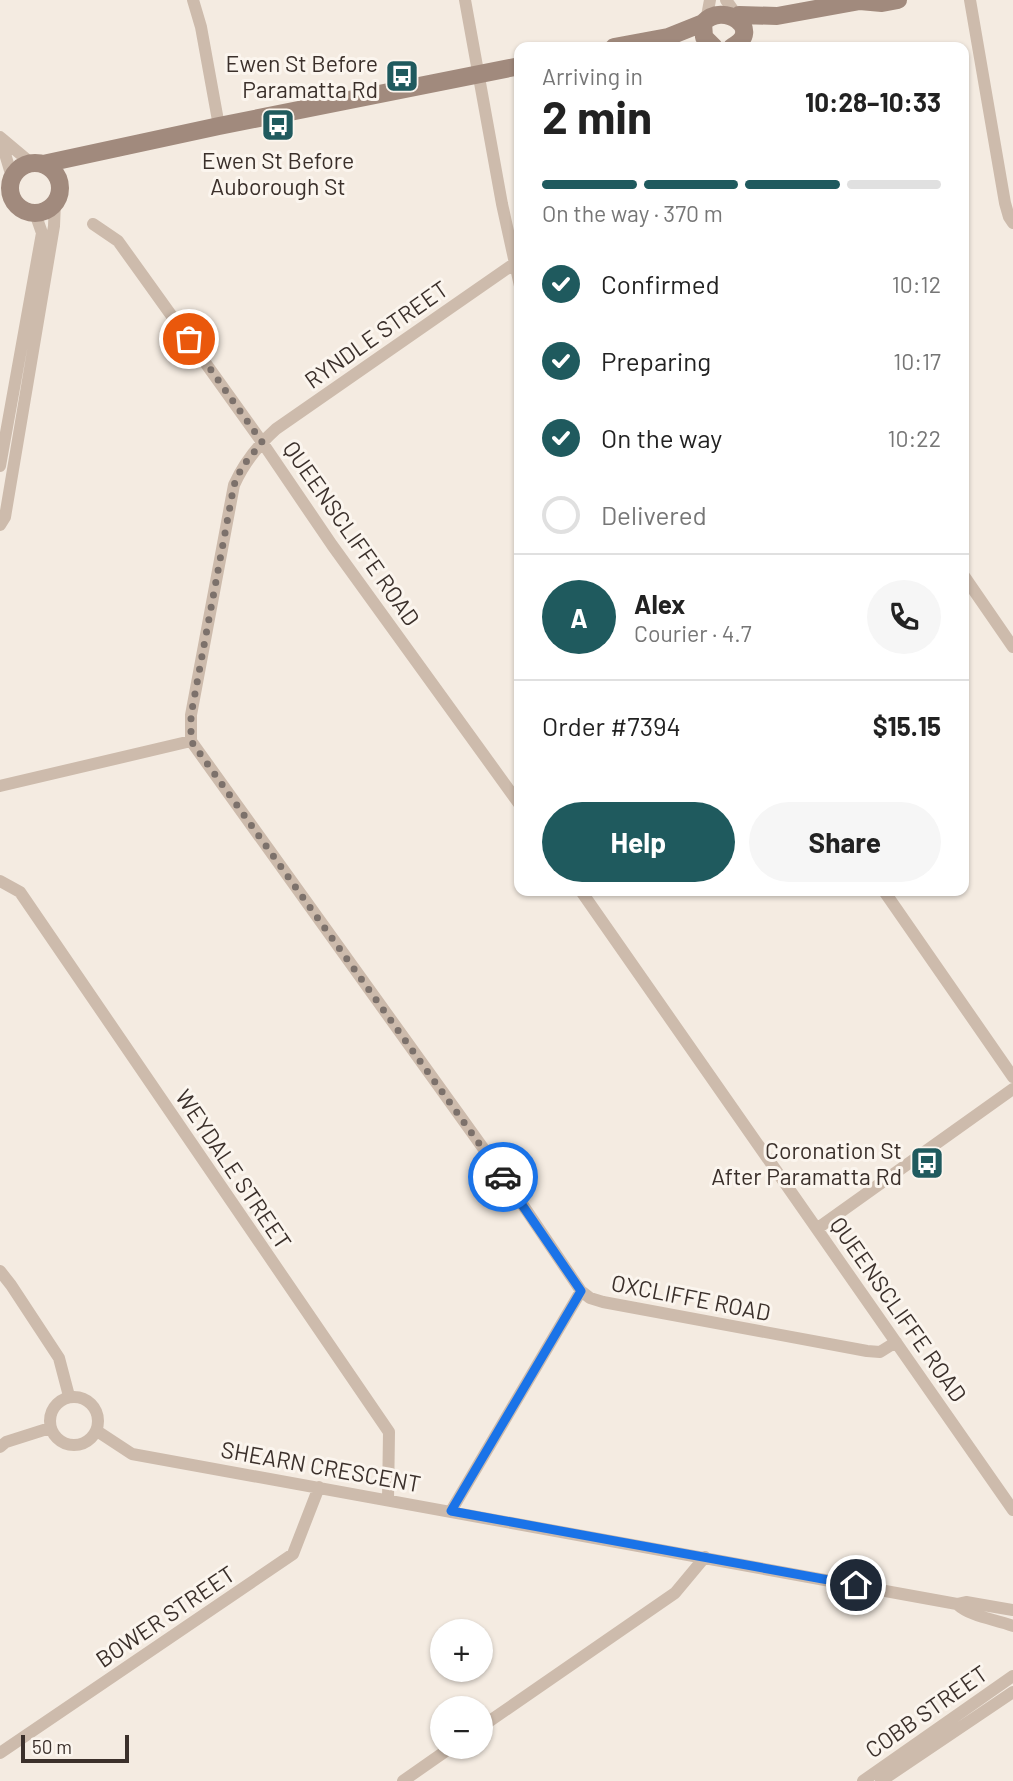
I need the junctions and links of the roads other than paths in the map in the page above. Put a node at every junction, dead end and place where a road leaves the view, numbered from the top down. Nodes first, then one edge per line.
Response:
1 (193, 0) edge
2 (465, 0) edge
3 (861, 0) edge
4 (898, 0) edge
5 (970, 0) edge
6 (707, 13) edge
7 (735, 28) edge
8 (667, 37) junction
9 (640, 42) edge
10 (694, 42) edge
11 (709, 42) edge
12 (514, 67) edge
13 (478, 74) junction
14 (219, 126) junction
15 (0, 137) edge
16 (82, 155) junction
17 (37, 164) junction
18 (59, 182) junction
19 (7, 188) edge
20 (55, 202) junction
21 (0, 210) edge
22 (27, 210) junction
23 (1013, 223) edge
24 (93, 224) dead end
25 (514, 263) joint
26 (262, 442) junction
27 (0, 466) edge
28 (0, 525) edge
29 (969, 583) edge
30 (1013, 647) edge
31 (191, 741) junction
32 (0, 786) edge
33 (514, 797) edge
34 (0, 881) edge
35 (585, 896) edge
36 (887, 896) edge
37 (1013, 1077) edge
38 (1013, 1089) edge
39 (818, 1228) junction
40 (0, 1271) edge
41 (581, 1291) junction
42 (896, 1342) junction
43 (69, 1396) junction
44 (50, 1428) junction
45 (97, 1431) junction
46 (0, 1447) edge
47 (319, 1487) junction
48 (388, 1500) junction
49 (1013, 1510) edge
50 (451, 1511) junction
51 (705, 1557) junction
52 (957, 1604) junction
53 (1013, 1610) edge
54 (1013, 1626) edge
55 (1013, 1676) edge
56 (1013, 1692) edge
57 (493, 1719) edge
58 (0, 1753) edge
59 (434, 1759) edge
60 (403, 1781) edge
61 (863, 1781) edge
62 (881, 1781) edge

1 - 14 street
2 - 13 street
3 - 4 main road
3 - 7 main road
5 - 23 street
6 - 7 main road
6 - 8 main road
6 - 11 main road
8 - 9 main road
8 - 10 main road
12 - 13 main road
13 - 14 main road
13 - 25 street
14 - 16 main road
15 - 17 street
15 - 19 street
16 - 17 main road
16 - 18 main road
17 - 18 main road
17 - 19 main road
18 - 20 main road
19 - 22 main road
20 - 22 main road
20 - 28 street
21 - 22 main road
22 - 27 street
24 - 26 street, QUEENSCLIFFE ROAD
25 - 26 street, RYNDLE STREET
26 - 31 street
26 - 33 street, QUEENSCLIFFE ROAD
29 - 30 street
31 - 32 street
31 - 41 street, OXCLIFFE ROAD
34 - 48 street, WEYDALE STREET
35 - 39 street, QUEENSCLIFFE ROAD
36 - 37 street
38 - 39 street
39 - 42 street, QUEENSCLIFFE ROAD
40 - 43 street
41 - 42 street, OXCLIFFE ROAD
41 - 50 street
42 - 49 street, QUEENSCLIFFE ROAD
43 - 44 street
43 - 45 street
44 - 45 street
44 - 46 street
45 - 47 street, SHEARN CRESCENT
47 - 48 street, SHEARN CRESCENT
47 - 58 street, BOWER STREET
48 - 50 street, SHEARN CRESCENT
50 - 51 street, SHEARN CRESCENT
51 - 52 street, SHEARN CRESCENT
51 - 57 street
52 - 53 street, SHEARN CRESCENT
52 - 54 street, SHEARN CRESCENT
55 - 61 street, COBB STREET
56 - 62 street, COBB STREET
59 - 60 street

